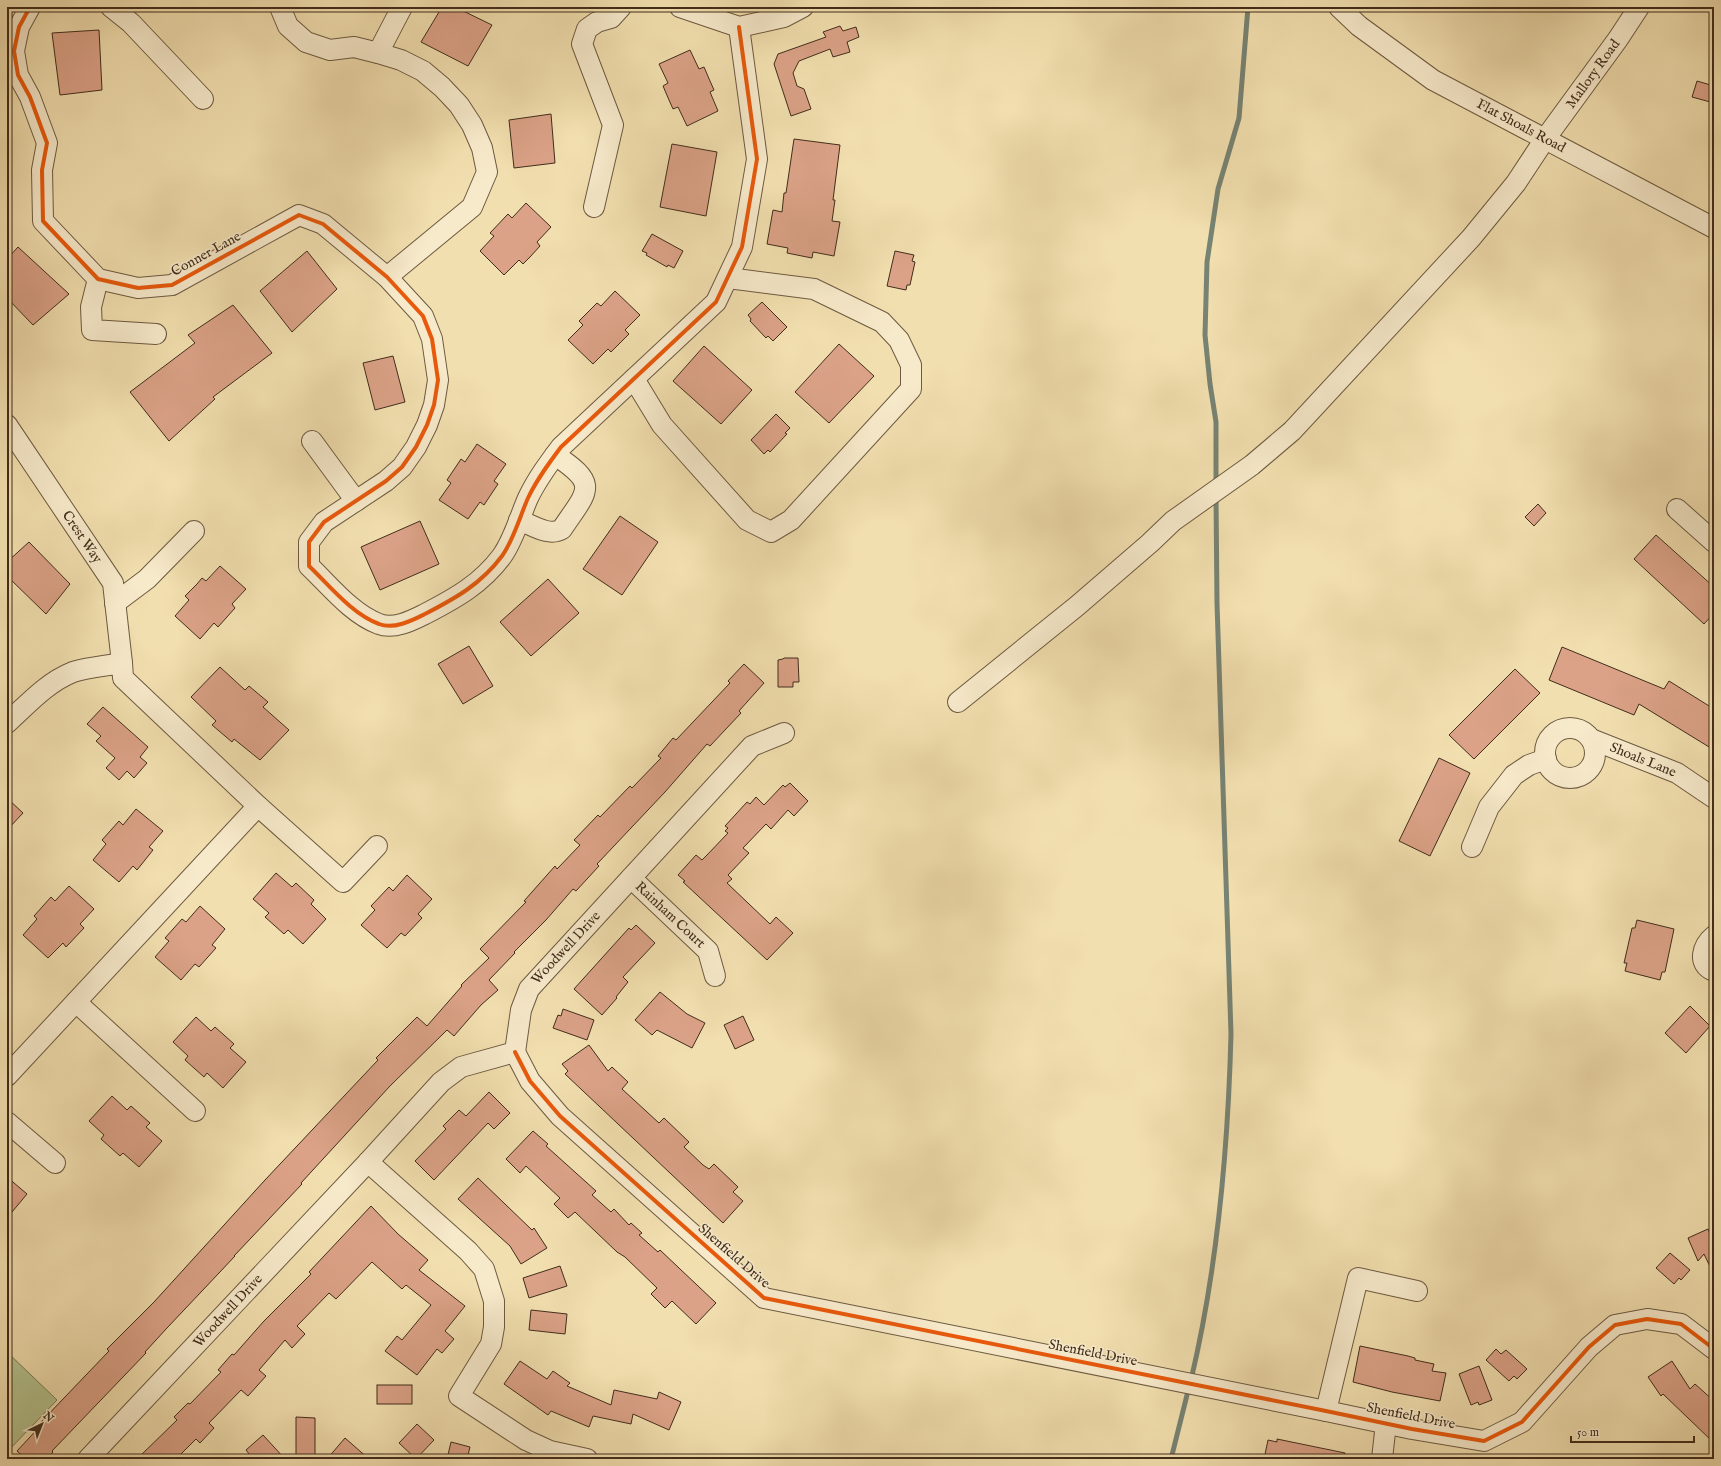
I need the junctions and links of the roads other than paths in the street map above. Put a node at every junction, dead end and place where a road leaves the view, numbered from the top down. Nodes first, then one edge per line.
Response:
1 (30, 7) edge
2 (112, 7) edge
3 (280, 7) edge
4 (402, 7) edge
5 (621, 7) edge
6 (680, 7) edge
7 (803, 7) edge
8 (1339, 7) edge
9 (1639, 7) edge
10 (716, 13) edge
11 (739, 27) junction
12 (378, 53) junction
13 (203, 99) dead end
14 (1545, 139) junction
15 (594, 207) dead end
16 (1714, 228) edge
17 (387, 277) junction
18 (728, 278) junction
19 (98, 279) junction
20 (156, 334) dead end
21 (634, 379) junction
22 (7, 425) edge
23 (312, 441) dead end
24 (555, 455) junction
25 (356, 502) junction
26 (1677, 509) dead end
27 (519, 520) junction
28 (194, 531) dead end
29 (1714, 542) edge
30 (115, 603) junction
31 (122, 662) junction
32 (958, 702) dead end
33 (7, 723) edge
34 (784, 733) dead end
35 (1591, 739) junction
36 (1546, 759) junction
37 (1714, 798) edge
38 (258, 806) junction
39 (377, 846) dead end
40 (1472, 847) dead end
41 (631, 878) junction
42 (1714, 936) edge
43 (1714, 971) edge
44 (715, 976) dead end
45 (76, 1002) junction
46 (515, 1052) junction
47 (7, 1076) edge
48 (195, 1111) dead end
49 (7, 1122) edge
50 (368, 1162) junction
51 (55, 1163) dead end
52 (1417, 1291) dead end
53 (1714, 1349) edge
54 (1326, 1410) junction
55 (1386, 1423) junction
56 (88, 1459) edge
57 (587, 1459) edge
58 (1382, 1459) edge

1 - 19 street
2 - 13 street
3 - 12 street
4 - 12 street
5 - 15 street
6 - 10 street
7 - 11 street
8 - 14 street, Flat Shoals Road
9 - 14 street, Mallory Road
10 - 11 street
11 - 18 street, Conner Lane
12 - 17 street
14 - 16 street, Flat Shoals Road
14 - 32 street, Mallory Road
17 - 19 street, Conner Lane
17 - 25 street, Conner Lane
18 - 21 street, Conner Lane
18 - 21 street
19 - 20 street
21 - 24 street, Conner Lane
22 - 30 street, Crest Way
23 - 25 street
24 - 27 street, Conner Lane
24 - 27 street
25 - 27 street, Conner Lane
26 - 29 street
28 - 30 street
30 - 31 street, Crest Way
31 - 33 street
31 - 38 street, Crest Way
34 - 41 street, Woodwell Drive
35 - 36 street, Shoals Lane
35 - 36 street, Shoals Lane
35 - 37 street, Shoals Lane
36 - 40 street
38 - 39 street, Crest Way
38 - 45 street
41 - 44 street, Rainham Court
41 - 46 street, Woodwell Drive
42 - 43 street
45 - 47 street
45 - 48 street
46 - 50 street, Woodwell Drive
46 - 54 street, Shenfield Drive
49 - 51 street
50 - 56 street, Woodwell Drive
50 - 57 street
52 - 54 street
53 - 55 street, Shenfield Drive
54 - 55 street, Shenfield Drive
55 - 58 street

